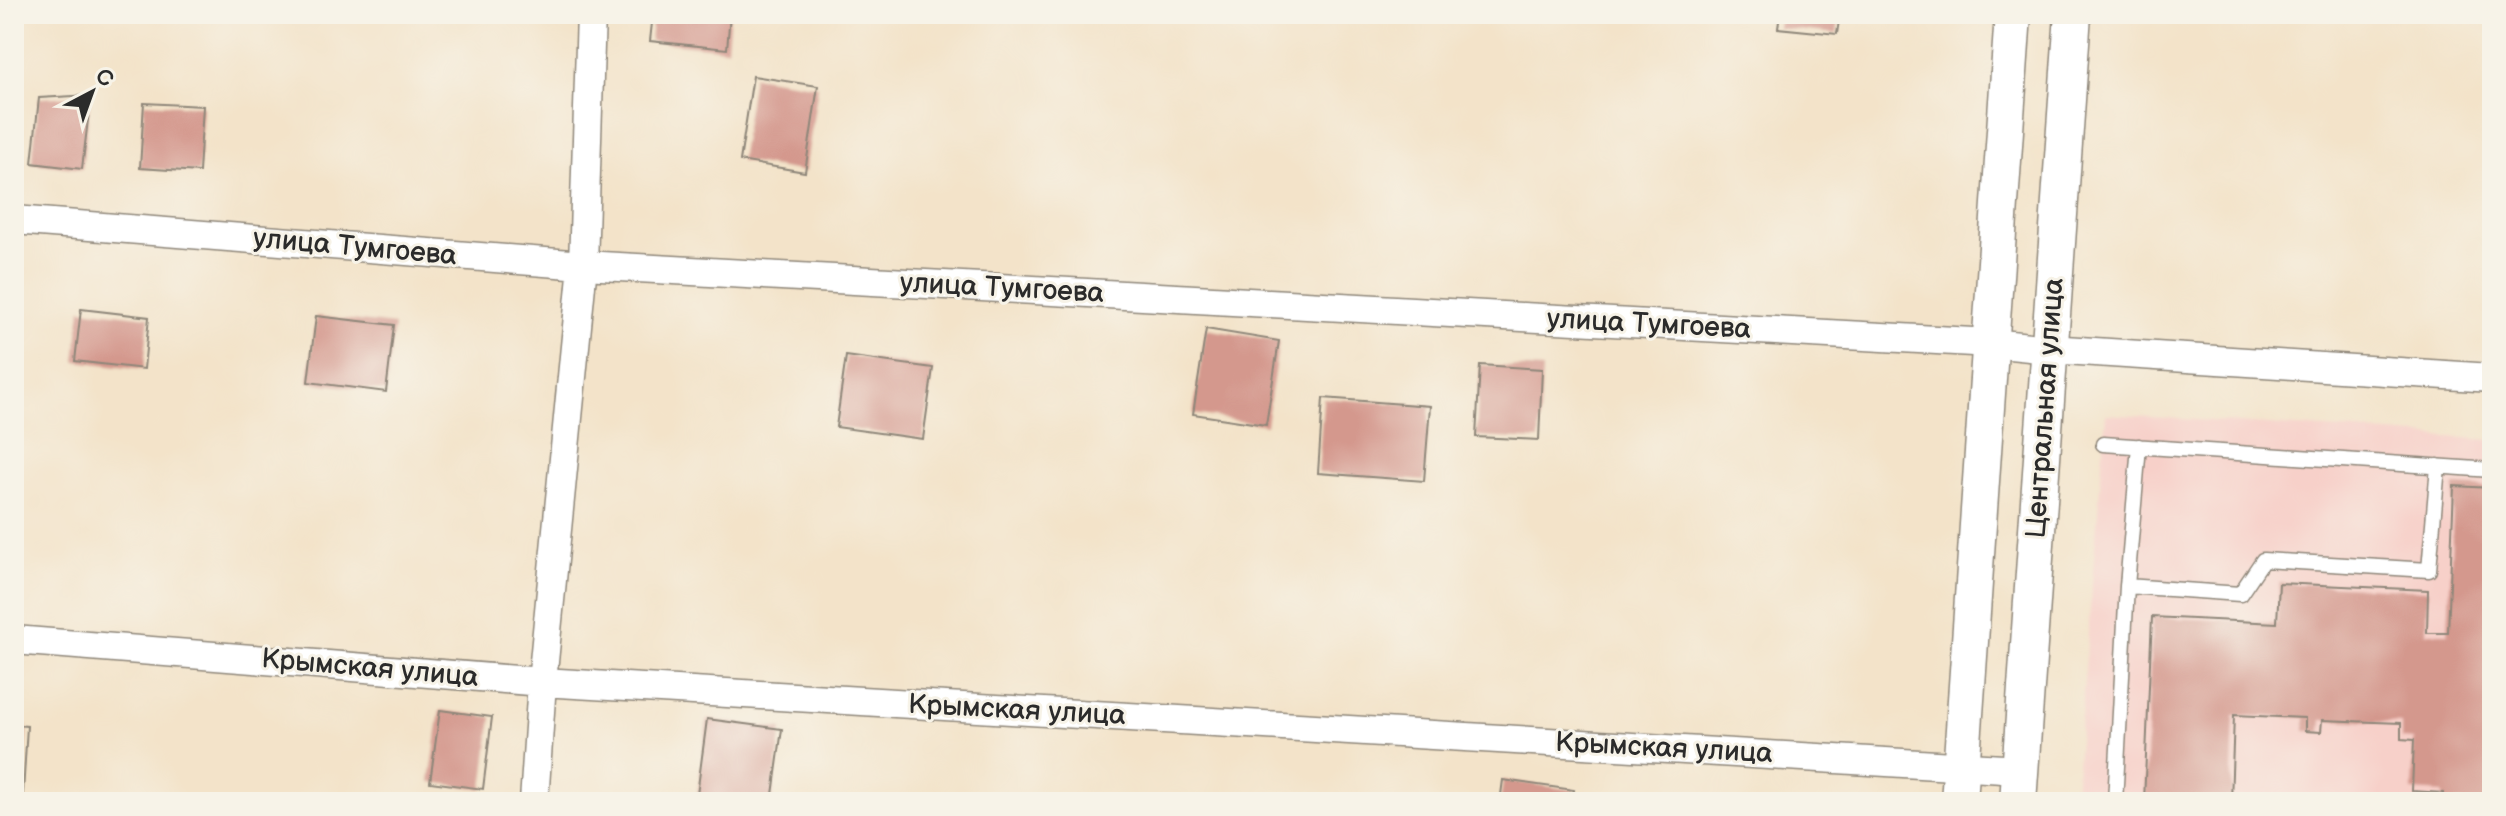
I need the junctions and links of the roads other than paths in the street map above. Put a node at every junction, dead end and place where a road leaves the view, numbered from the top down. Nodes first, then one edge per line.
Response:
1 (591, 14) edge
2 (2013, 14) edge
3 (2073, 14) edge
4 (14, 220) edge
5 (583, 265) junction
6 (1991, 343) junction
7 (2049, 349) junction
8 (2492, 378) edge
9 (2103, 444) dead end
10 (2139, 446) junction
11 (2438, 466) junction
12 (2492, 470) edge
13 (2127, 586) junction
14 (14, 640) edge
15 (542, 682) junction
16 (1962, 766) junction
17 (2019, 786) edge
18 (534, 802) edge
19 (1959, 802) edge
20 (2115, 802) edge

1 - 5 street
2 - 6 street, Центральная улица
3 - 7 street, Центральная улица
4 - 5 street, улица Тумгоева
5 - 6 street, улица Тумгоева
5 - 15 street
6 - 7 street, улица Тумгоева
6 - 16 street, Центральная улица
7 - 8 street, улица Тумгоева
7 - 17 street, Центральная улица
9 - 10 lane
10 - 11 lane
10 - 13 lane
11 - 12 lane
11 - 13 lane
13 - 20 lane
14 - 15 street, Крымская улица
15 - 16 street, Крымская улица
15 - 18 street
16 - 17 street, Крымская улица
16 - 19 street, Центральная улица

